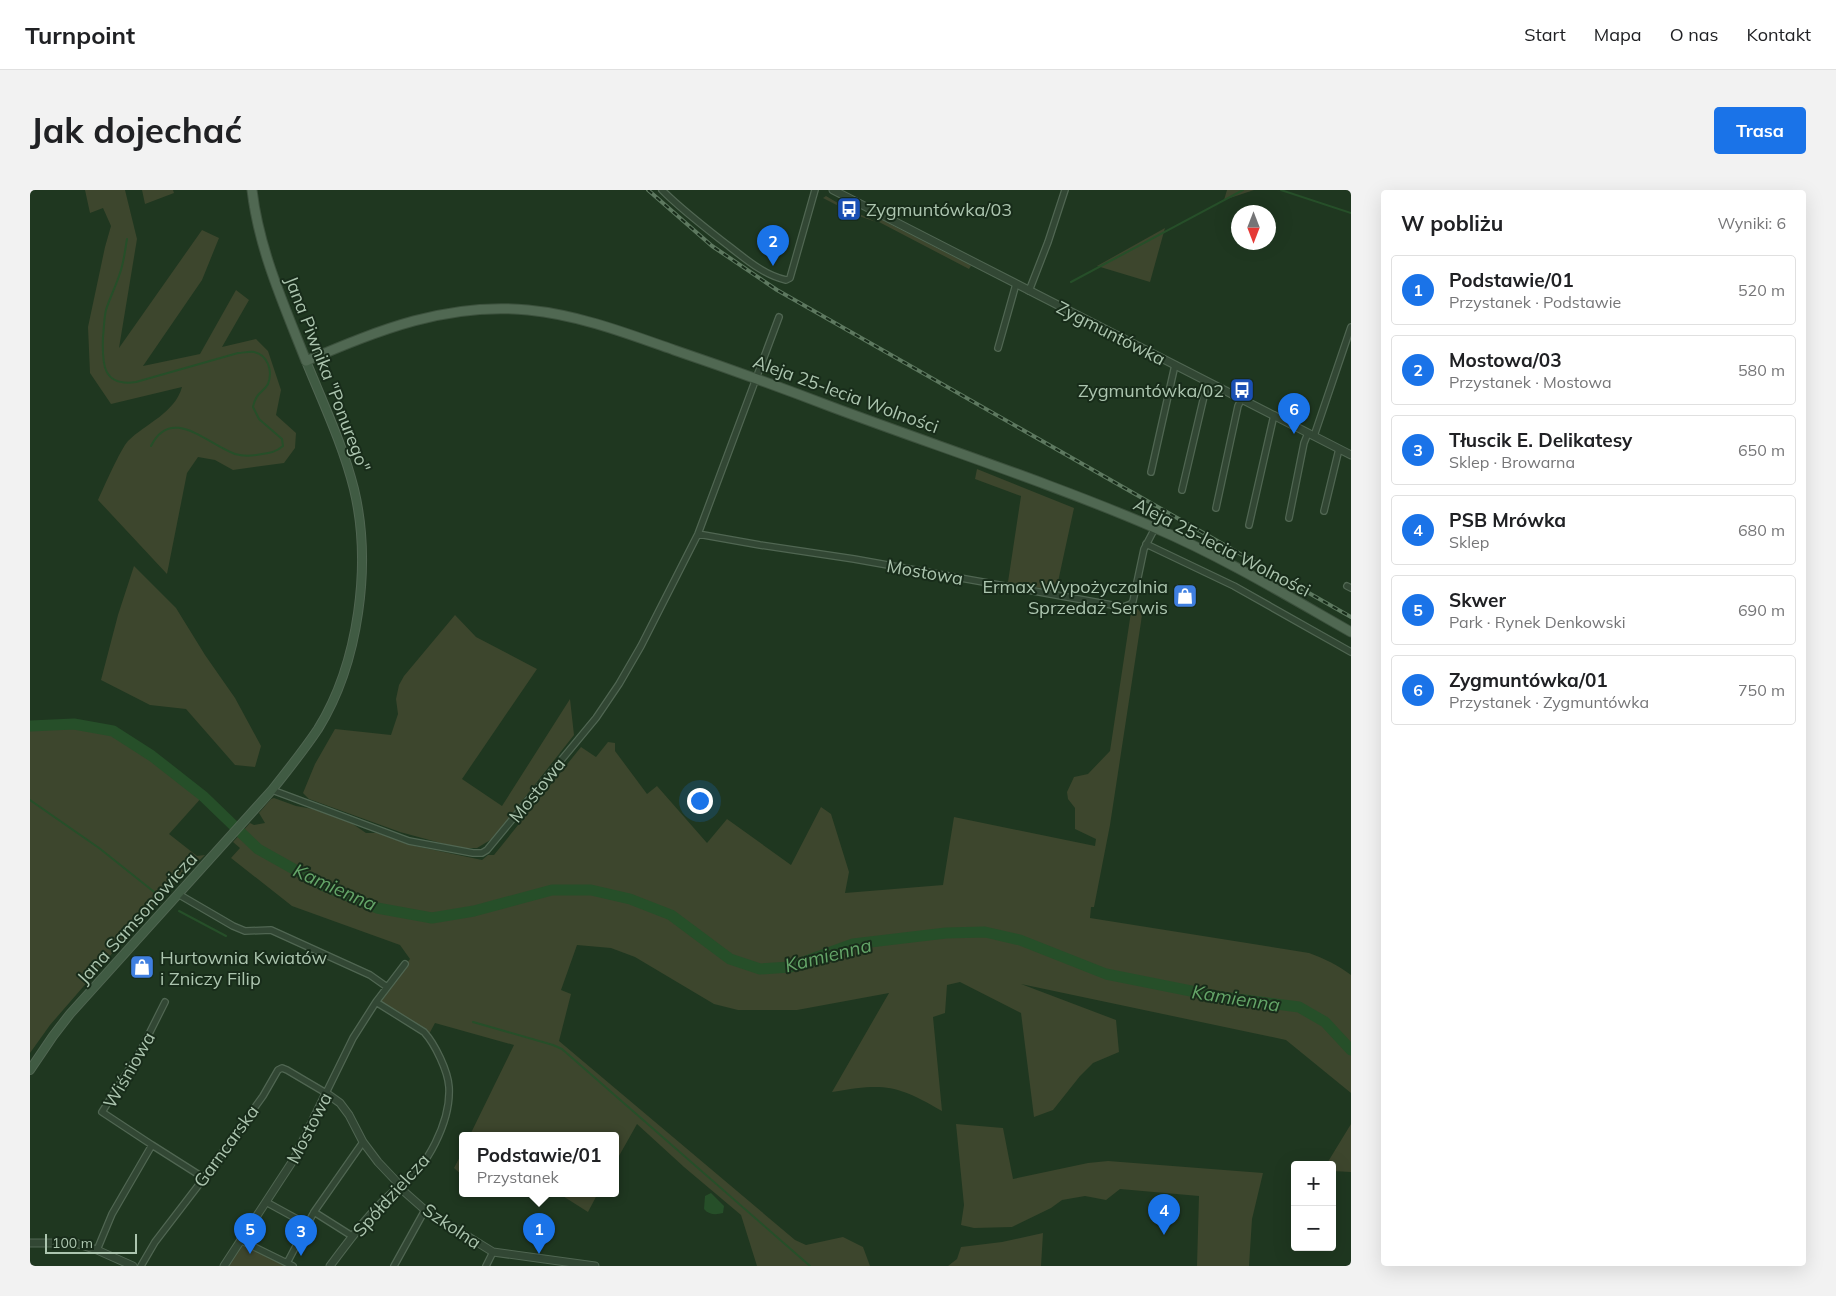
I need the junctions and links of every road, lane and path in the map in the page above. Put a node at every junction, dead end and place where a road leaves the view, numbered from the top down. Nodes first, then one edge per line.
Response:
1 (252, 190) edge
2 (662, 190) edge
3 (815, 190) edge
4 (833, 190) edge
5 (1065, 190) edge
6 (1016, 284) junction
7 (1030, 291) junction
8 (780, 317) dead end
9 (1351, 327) edge
10 (998, 348) dead end
11 (306, 361) junction
12 (1175, 365) junction
13 (757, 379) junction
14 (1209, 383) junction
15 (1242, 398) junction
16 (1274, 415) junction
17 (1311, 435) junction
18 (1339, 449) junction
19 (1351, 455) edge
20 (1151, 472) dead end
21 (1182, 490) dead end
22 (1216, 508) dead end
23 (1324, 511) dead end
24 (1289, 518) dead end
25 (1249, 525) dead end
26 (1155, 528) junction
27 (698, 534) junction
28 (1146, 544) junction
29 (1351, 632) edge
30 (1351, 652) edge
31 (272, 790) junction
32 (178, 894) junction
33 (406, 964) dead end
34 (387, 987) junction
35 (165, 1002) dead end
36 (376, 1002) junction
37 (30, 1070) edge
38 (326, 1093) junction
39 (363, 1142) junction
40 (152, 1145) junction
41 (204, 1178) junction
42 (399, 1187) junction
43 (266, 1202) junction
44 (425, 1210) junction
45 (314, 1212) junction
46 (308, 1225) junction
47 (352, 1236) junction
48 (242, 1240) junction
49 (30, 1243) edge
50 (97, 1250) junction
51 (494, 1252) junction
52 (290, 1265) edge
53 (134, 1266) edge
54 (141, 1266) edge
55 (224, 1266) edge
56 (330, 1266) edge
57 (394, 1266) edge
58 (486, 1266) edge
59 (595, 1266) edge

1 - 11 main road, Jana Piwnika "Ponurego"
2 - 3 street
4 - 6 street, Zygmuntówka
5 - 7 street
6 - 7 street, Zygmuntówka
6 - 10 street
7 - 12 street, Zygmuntówka
8 - 13 street, Mostowa
9 - 17 street
11 - 13 main road, Aleja 25-lecia Wolności
11 - 31 main road, Jana Piwnika "Ponurego"
12 - 14 street, Zygmuntówka
12 - 20 street
13 - 26 main road, Aleja 25-lecia Wolności
13 - 27 street, Mostowa
14 - 15 street, Zygmuntówka
14 - 21 street
15 - 16 street, Zygmuntówka
15 - 22 street
16 - 17 street, Zygmuntówka
16 - 25 street
17 - 18 street, Zygmuntówka
17 - 24 street
18 - 19 street, Zygmuntówka
18 - 23 street
26 - 28 street, Mostowa
26 - 29 main road, Aleja 25-lecia Wolności
27 - 28 street, Mostowa
27 - 31 street, Mostowa
28 - 30 street
31 - 32 main road, Jana Samsonowicza
32 - 34 street
32 - 37 main road, Jana Samsonowicza
33 - 34 street, Mostowa
34 - 36 street, Mostowa
35 - 40 street, Wiśniowa
36 - 38 street, Mostowa
36 - 42 street, Spółdzielcza
38 - 39 street, Szkolna
38 - 41 street, Garncarska
38 - 43 street, Mostowa
39 - 42 street, Szkolna
39 - 45 street
40 - 41 street, Wiśniowa
40 - 50 street
41 - 54 street, Garncarska
42 - 44 street, Szkolna
42 - 47 street, Spółdzielcza
43 - 46 street
43 - 48 street, Mostowa
44 - 51 street, Szkolna
44 - 57 street
45 - 46 street
45 - 47 street
46 - 52 street
47 - 56 street, Spółdzielcza
48 - 52 street
48 - 55 street, Mostowa
49 - 50 street
50 - 53 street
51 - 58 street, Szkolna
51 - 59 street

